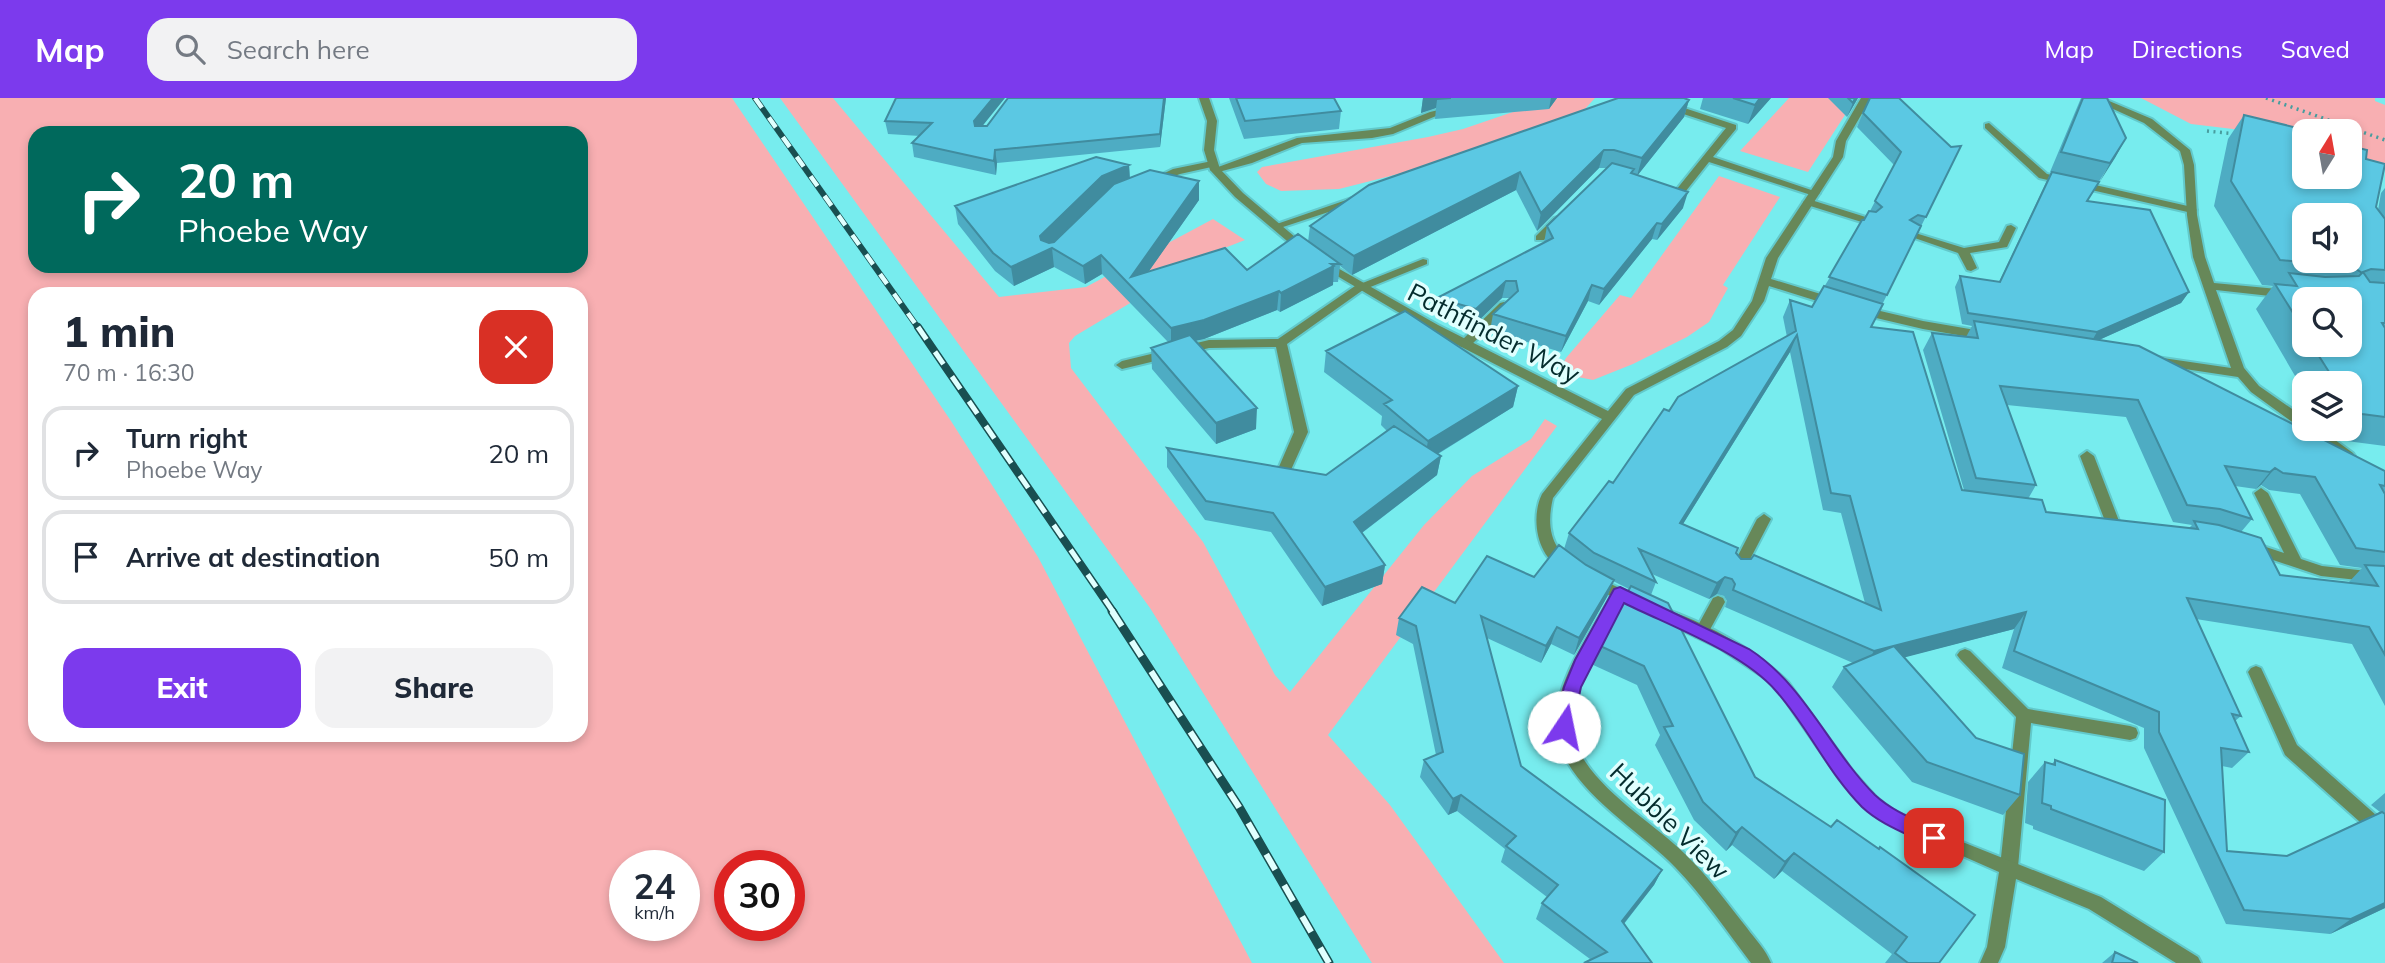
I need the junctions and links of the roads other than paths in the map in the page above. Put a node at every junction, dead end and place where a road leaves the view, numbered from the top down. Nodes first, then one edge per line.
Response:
1 (1204, 98) edge
2 (1655, 98) edge
3 (1866, 98) edge
4 (2094, 98) edge
5 (1463, 109) dead end
6 (1989, 126) dead end
7 (1707, 159) junction
8 (1214, 167) junction
9 (1143, 185) edge
10 (1654, 187) edge
11 (1365, 196) edge
12 (1812, 197) junction
13 (1568, 210) edge
14 (2192, 210) junction
15 (1868, 221) edge
16 (1276, 226) junction
17 (2011, 228) dead end
18 (1912, 235) edge
19 (1540, 239) dead end
20 (1963, 251) junction
21 (1423, 262) dead end
22 (1971, 268) dead end
23 (1764, 281) junction
24 (2209, 286) junction
25 (1359, 288) junction
26 (2292, 295) edge
27 (1508, 303) edge
28 (1996, 338) edge
29 (1280, 343) junction
30 (1465, 344) junction
31 (2138, 358) edge
32 (1122, 365) dead end
33 (2240, 373) junction
34 (1609, 416) junction
35 (2292, 416) edge
36 (2328, 441) edge
37 (2087, 456) dead end
38 (2362, 466) edge
39 (1285, 468) edge
40 (2262, 493) dead end
41 (1764, 519) dead end
42 (2094, 519) edge
43 (2237, 542) edge
44 (2297, 564) junction
45 (1738, 569) edge
46 (2385, 578) edge
47 (1620, 594) junction
48 (1718, 603) edge
49 (1701, 633) junction
50 (1965, 655) dead end
51 (2256, 672) dead end
52 (2024, 715) junction
53 (2130, 733) dead end
54 (2385, 834) edge
55 (2009, 867) junction
56 (1762, 963) edge
57 (1989, 963) edge
58 (2192, 963) edge

1 - 8 street
2 - 7 street
3 - 12 street
4 - 14 street
5 - 8 street
6 - 14 street
7 - 10 street
7 - 12 street
8 - 9 street
8 - 16 street, Pathfinder Way
11 - 16 street
12 - 15 street
12 - 23 street
13 - 19 street
14 - 24 street
16 - 25 street, Pathfinder Way
17 - 20 street
18 - 20 street
20 - 22 street
21 - 25 street
23 - 28 street
23 - 34 street
24 - 26 street
24 - 33 street
25 - 29 street
25 - 30 street, Pathfinder Way
27 - 30 street
29 - 32 street
29 - 39 street
30 - 34 street, Pathfinder Way
31 - 33 street
33 - 35 street
34 - 47 street
36 - 38 street
37 - 42 street
40 - 44 street
41 - 45 street
43 - 44 street
44 - 46 street
47 - 49 street
47 - 56 street, Hubble View
48 - 49 street
49 - 55 street
50 - 52 street
51 - 54 street
52 - 53 street
52 - 55 street
55 - 57 street
55 - 58 street

